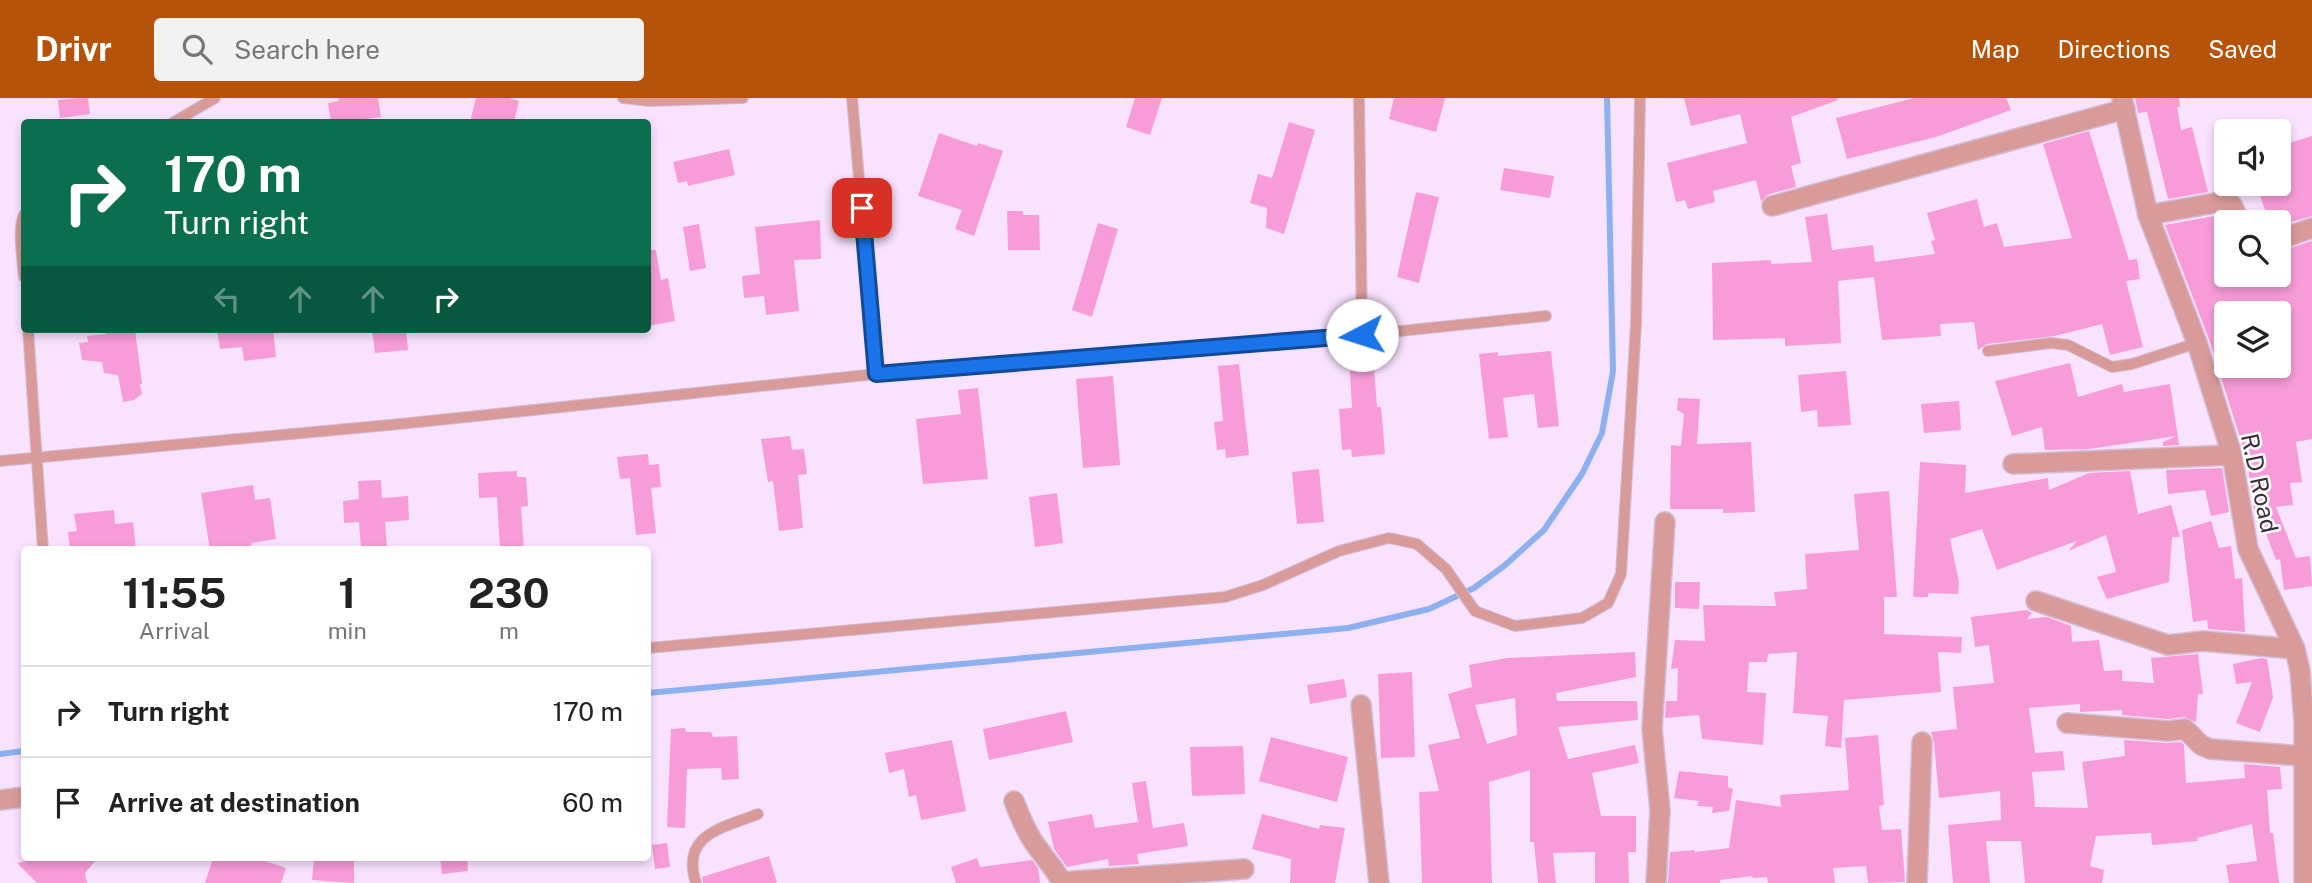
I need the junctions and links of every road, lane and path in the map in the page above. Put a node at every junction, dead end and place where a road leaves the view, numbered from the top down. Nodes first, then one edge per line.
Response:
1 (215, 98) edge
2 (623, 98) edge
3 (743, 98) edge
4 (852, 98) edge
5 (1359, 98) edge
6 (1640, 98) edge
7 (2124, 104) edge
8 (179, 119) edge
9 (1772, 206) dead end
10 (2234, 210) edge
11 (2148, 215) junction
12 (2312, 228) edge
13 (2291, 235) edge
14 (1546, 316) dead end
15 (28, 333) edge
16 (1362, 335) junction
17 (2197, 344) junction
18 (1988, 351) dead end
19 (876, 374) junction
20 (2232, 455) junction
21 (36, 456) junction
22 (0, 461) edge
23 (2012, 464) dead end
24 (1665, 522) dead end
25 (43, 546) edge
26 (2036, 601) dead end
27 (651, 648) edge
28 (2295, 649) junction
29 (2306, 671) edge
30 (1361, 705) dead end
31 (2067, 723) dead end
32 (1922, 742) dead end
33 (2303, 756) junction
34 (21, 797) edge
35 (0, 800) edge
36 (1014, 801) dead end
37 (758, 814) dead end
38 (1244, 869) dead end
39 (1062, 882) edge
40 (696, 883) edge
41 (1379, 883) edge
42 (1656, 883) edge
43 (1917, 883) edge
44 (2304, 883) edge

1 - 8 lane
2 - 3 lane
4 - 19 lane
5 - 16 lane
6 - 27 lane
7 - 9 street
7 - 11 street, R.D Road
10 - 11 street
11 - 17 street, R.D Road
12 - 13 street
14 - 16 lane
15 - 21 lane
16 - 19 lane
17 - 18 lane
17 - 20 street, R.D Road
19 - 21 lane
20 - 23 street
20 - 28 street, R.D Road
21 - 22 lane
21 - 25 lane
24 - 42 street
26 - 28 street
28 - 29 street, R.D Road
29 - 33 street, R.D Road
30 - 41 street
31 - 33 street
32 - 43 street
33 - 44 street, R.D Road
34 - 35 street
36 - 39 street
37 - 40 lane
38 - 39 street

